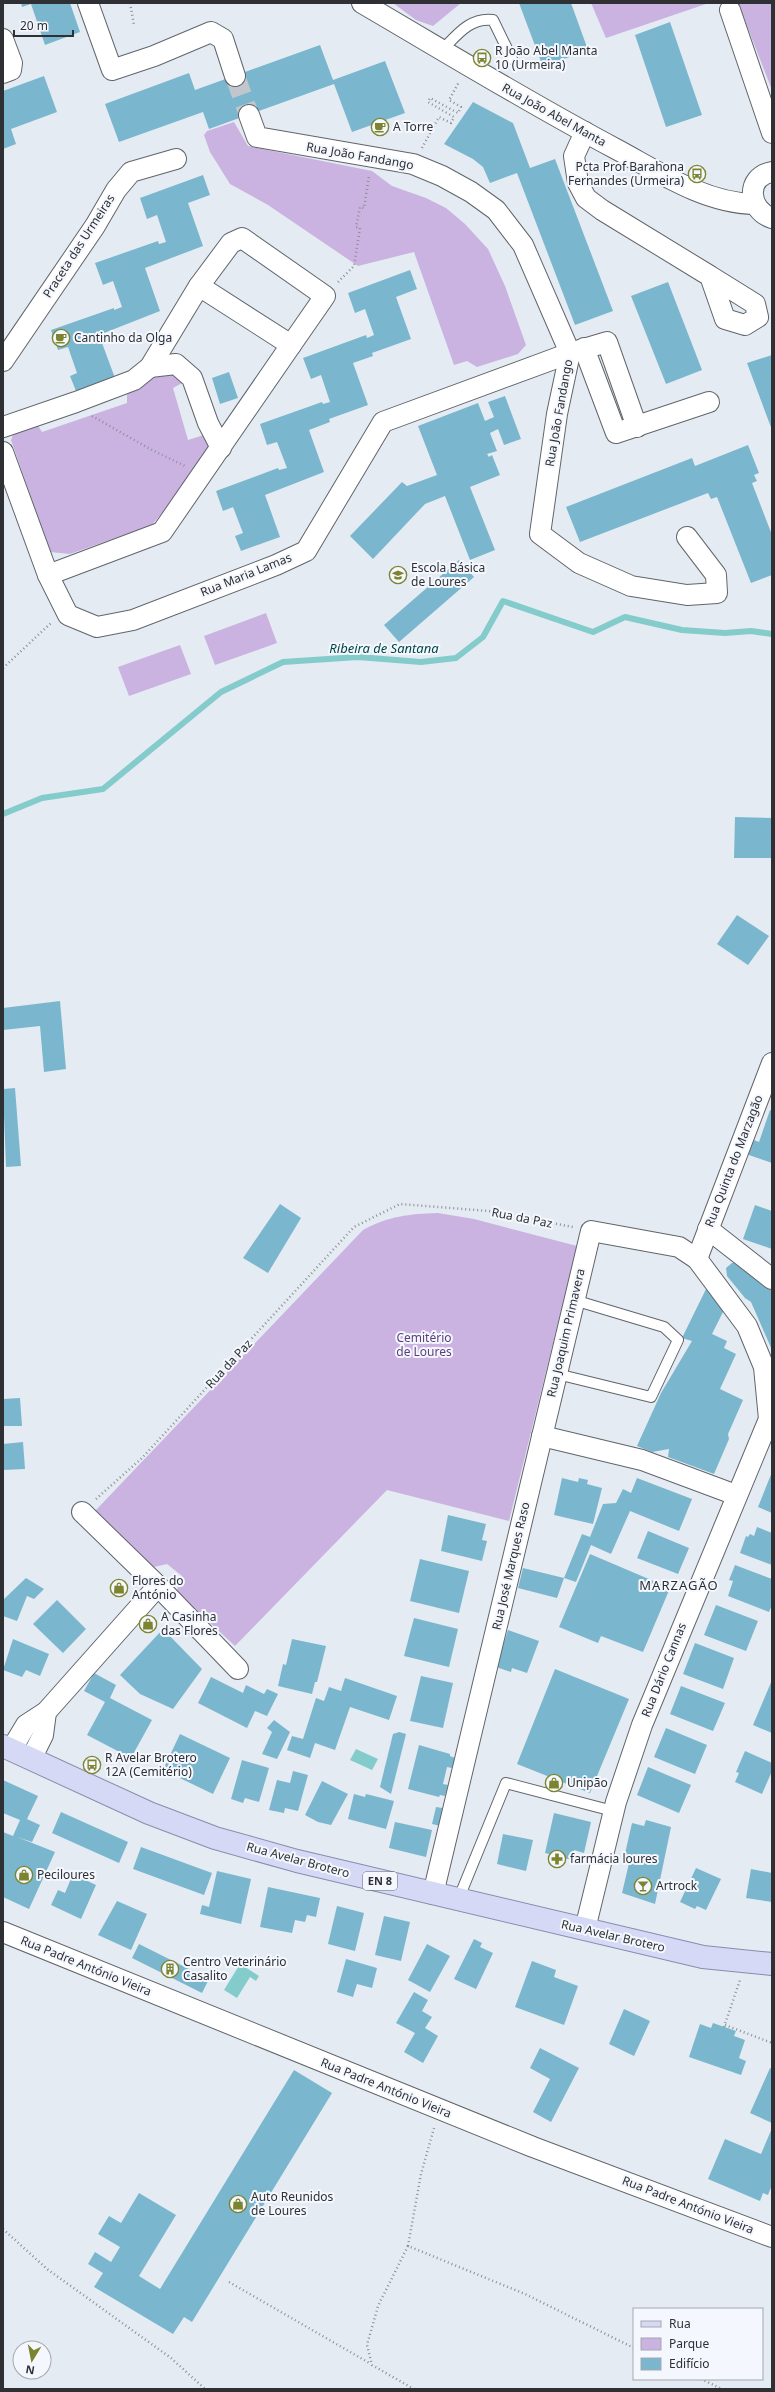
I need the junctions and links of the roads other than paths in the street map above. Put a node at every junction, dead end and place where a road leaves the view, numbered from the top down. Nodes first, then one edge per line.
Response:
1 (88, 3) edge
2 (362, 3) edge
3 (730, 10) dead end
4 (3, 39) edge
5 (442, 50) junction
6 (512, 59) dead end
7 (3, 73) edge
8 (235, 76) tunnel mouth
9 (249, 115) tunnel mouth
10 (585, 132) junction
11 (772, 133) edge
12 (176, 159) dead end
13 (772, 172) edge
14 (762, 211) edge
15 (772, 229) edge
16 (710, 276) dead end
17 (199, 286) junction
18 (291, 345) junction
19 (577, 350) junction
20 (3, 360) edge
21 (150, 367) junction
22 (709, 402) dead end
23 (3, 427) edge
24 (221, 448) junction
25 (3, 452) edge
26 (687, 538) dead end
27 (48, 575) junction
28 (772, 1063) edge
29 (708, 1229) junction
30 (591, 1230) joint
31 (697, 1259) junction
32 (772, 1279) edge
33 (574, 1300) junction
34 (557, 1374) junction
35 (770, 1418) edge
36 (542, 1436) junction
37 (736, 1495) junction
38 (82, 1512) road end
39 (158, 1586) junction
40 (238, 1669) dead end
41 (46, 1712) junction
42 (7, 1748) edge
43 (31, 1759) junction
44 (613, 1811) junction
45 (433, 1894) junction
46 (458, 1900) junction
47 (583, 1929) junction
48 (3, 1932) edge
49 (772, 1964) edge
50 (772, 2237) edge

1 - 8 street
2 - 5 street, Rua João Abel Manta
3 - 11 street
4 - 7 street
5 - 6 lane
5 - 10 street, Rua João Abel Manta
9 - 19 street, Rua João Fandango
10 - 14 street, Rua João Abel Manta
10 - 16 street
12 - 20 street, Praceta das Urmeiras
13 - 14 street
14 - 15 street
17 - 18 street
17 - 18 street
17 - 21 street
18 - 24 street
19 - 22 street, Rua Maria Lamas
19 - 26 street, Rua João Fandango
19 - 27 street, Rua Maria Lamas
21 - 23 street
21 - 24 street
24 - 27 street
25 - 27 street
28 - 29 street, Rua Quinta do Marzagão
29 - 31 street, Rua Quinta do Marzagão
29 - 32 street
30 - 31 street, Rua Dário Cannas
30 - 33 street, Rua Joaquim Primavera
31 - 35 street, Rua Dário Cannas
33 - 34 street, Rua Joaquim Primavera
33 - 34 lane
34 - 36 street, Rua Joaquim Primavera
35 - 37 street, Rua Dário Cannas
36 - 37 street
36 - 45 street, Rua José Marques Raso
37 - 44 street, Rua Dário Cannas
38 - 39 street
39 - 40 street
39 - 41 street
41 - 42 street
41 - 43 street
42 - 43 main road, Rua Avelar Brotero / EN 8
43 - 45 main road, Rua Avelar Brotero / EN 8
44 - 46 lane
44 - 47 street, Rua Dário Cannas
45 - 46 main road, Rua Avelar Brotero / EN 8
46 - 47 main road, Rua Avelar Brotero / EN 8
47 - 49 main road, Rua Avelar Brotero / EN 8
48 - 50 street, Rua Padre António Vieira

